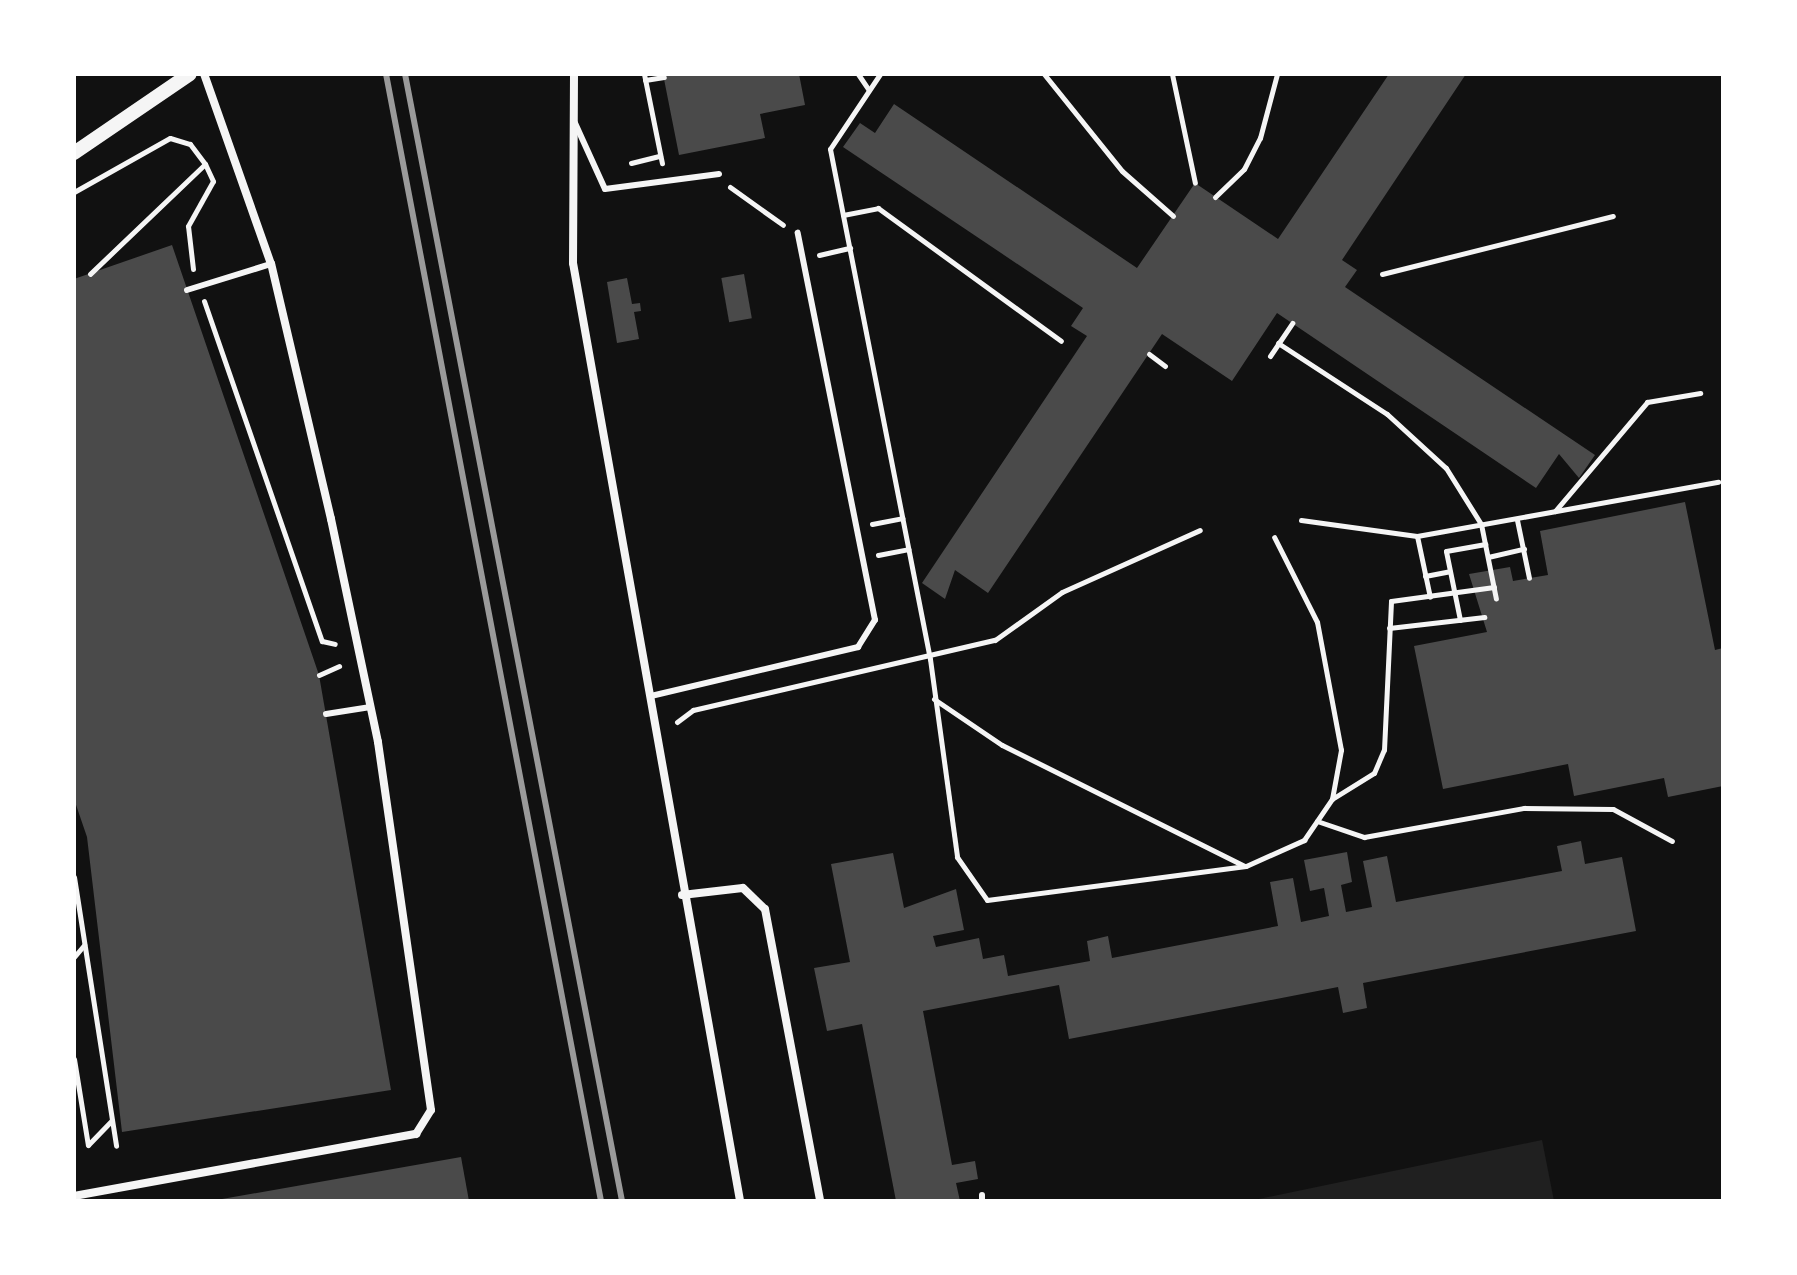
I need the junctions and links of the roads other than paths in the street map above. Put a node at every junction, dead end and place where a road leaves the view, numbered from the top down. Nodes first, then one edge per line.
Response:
1 (190, 74) edge
2 (204, 74) edge
3 (574, 74) edge
4 (575, 123) junction
5 (74, 153) edge
6 (719, 174) road end
7 (798, 233) road end
8 (271, 264) junction
9 (187, 290) dead end
10 (651, 696) junction
11 (370, 707) junction
12 (326, 714) dead end
13 (682, 895) junction
14 (74, 1196) edge
15 (740, 1201) edge
16 (820, 1201) edge

1 - 5 street
2 - 8 street
3 - 4 street
4 - 6 lane
4 - 10 street
7 - 10 lane
8 - 9 lane
8 - 11 street
10 - 13 street
11 - 12 lane
11 - 14 street
13 - 15 street
13 - 16 street

